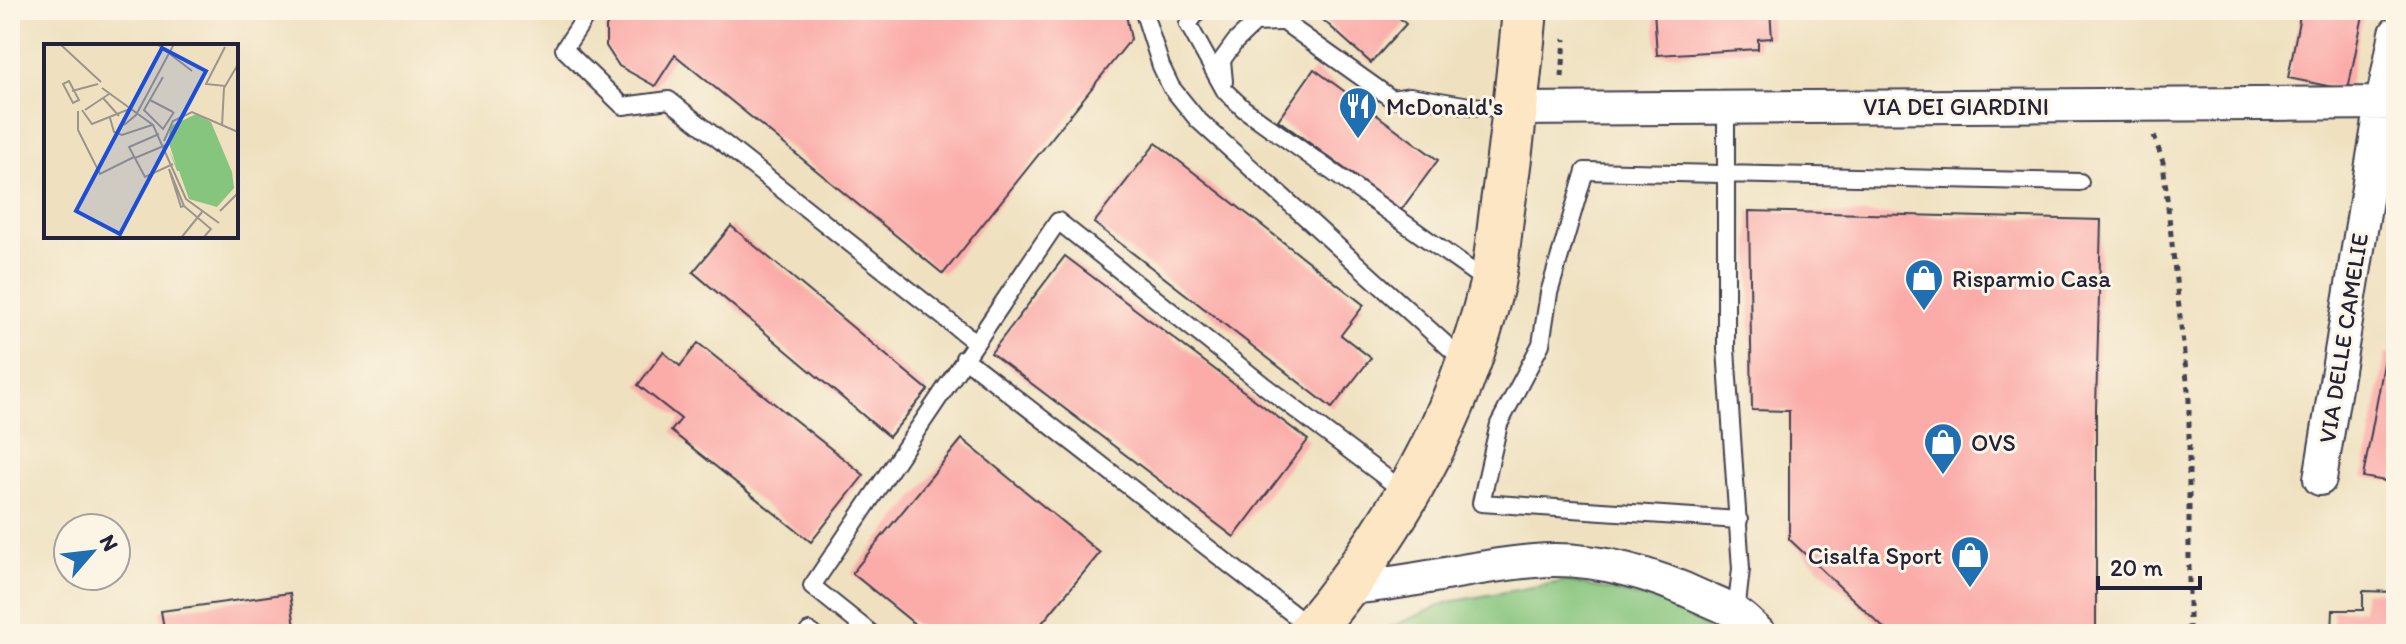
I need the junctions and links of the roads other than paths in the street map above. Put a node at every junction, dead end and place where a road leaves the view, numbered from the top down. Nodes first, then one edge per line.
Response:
1 (590, 10) edge
2 (1143, 10) edge
3 (1199, 10) edge
4 (1258, 10) edge
5 (1525, 10) edge
6 (1284, 22) junction
7 (2396, 33) edge
8 (1225, 91) junction
9 (2389, 103) edge
10 (1726, 108) junction
11 (1516, 109) junction
12 (1725, 172) junction
13 (2080, 182) dead end
14 (1491, 285) junction
15 (975, 342) junction
16 (964, 358) junction
17 (1469, 365) junction
18 (2320, 479) dead end
19 (1407, 494) junction
20 (1739, 520) junction
21 (1347, 588) junction
22 (1748, 624) edge
23 (1310, 632) edge
24 (872, 634) edge

1 - 15 lane
2 - 17 lane
3 - 8 lane
4 - 6 lane
5 - 11 main road
6 - 8 lane
6 - 11 lane
7 - 9 street, VIA DELLE CAMELIE
8 - 14 lane
9 - 10 street, VIA DEI GIARDINI
9 - 18 street, VIA DELLE CAMELIE
10 - 11 street, VIA DEI GIARDINI
10 - 12 lane
11 - 14 main road
12 - 13 lane
12 - 20 lane
12 - 20 lane
14 - 17 main road
15 - 16 lane
15 - 19 lane
16 - 23 lane
16 - 24 lane
17 - 19 main road
19 - 21 main road
20 - 22 lane
21 - 22 street
21 - 23 main road

